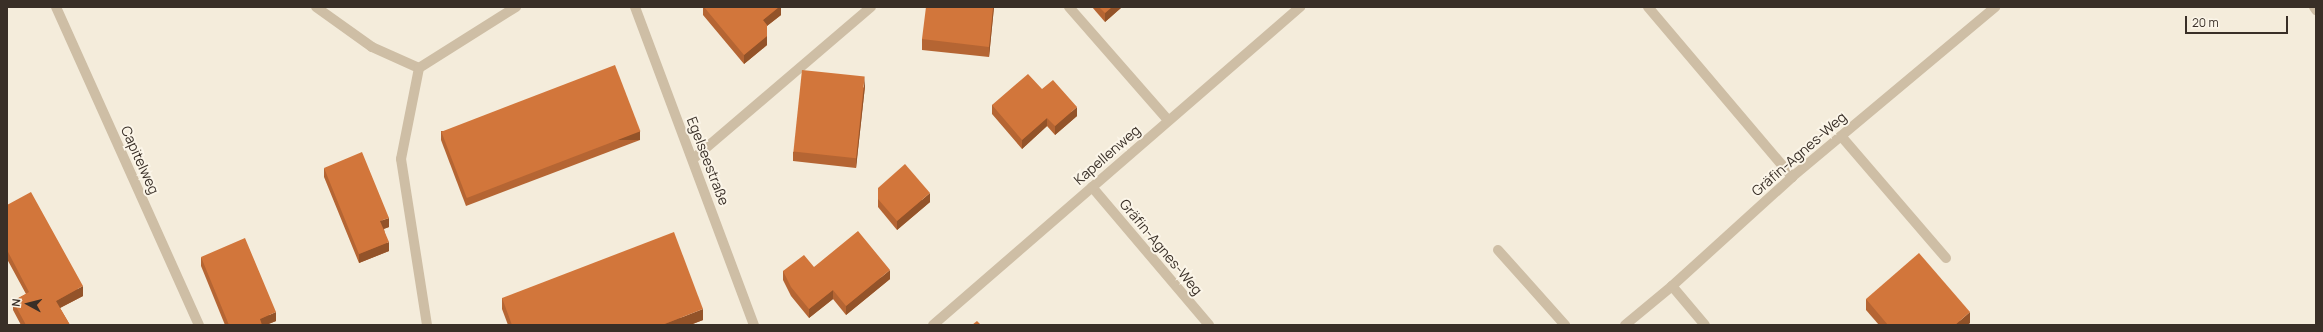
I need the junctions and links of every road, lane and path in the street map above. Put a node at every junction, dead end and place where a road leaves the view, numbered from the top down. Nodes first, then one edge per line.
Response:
1 (56, 7) edge
2 (316, 7) edge
3 (516, 7) edge
4 (635, 7) edge
5 (871, 7) edge
6 (1069, 7) edge
7 (1300, 7) edge
8 (1648, 7) edge
9 (1995, 7) edge
10 (2314, 7) edge
11 (2316, 10) edge
12 (419, 68) junction
13 (1168, 120) junction
14 (1841, 136) junction
15 (693, 159) junction
16 (1792, 177) junction
17 (1092, 187) junction
18 (1498, 250) dead end
19 (1946, 258) dead end
20 (1672, 286) junction
21 (199, 325) edge
22 (427, 325) edge
23 (754, 325) edge
24 (933, 325) edge
25 (1209, 325) edge
26 (1565, 325) edge
27 (1625, 325) edge
28 (1705, 325) edge

1 - 21 street, Capitelweg
2 - 12 street
3 - 12 street
4 - 15 street, Egelseestraße
5 - 15 street
6 - 13 street
7 - 13 street, Kapellenweg
8 - 16 street
9 - 14 street, Gräfin-Agnes-Weg
10 - 11 street
12 - 22 street
13 - 17 street, Kapellenweg
14 - 16 street, Gräfin-Agnes-Weg
14 - 19 street
15 - 23 street, Egelseestraße
16 - 20 street, Gräfin-Agnes-Weg
17 - 24 street, Kapellenweg
17 - 25 street, Gräfin-Agnes-Weg
18 - 26 street
20 - 27 street, Gräfin-Agnes-Weg
20 - 28 street

